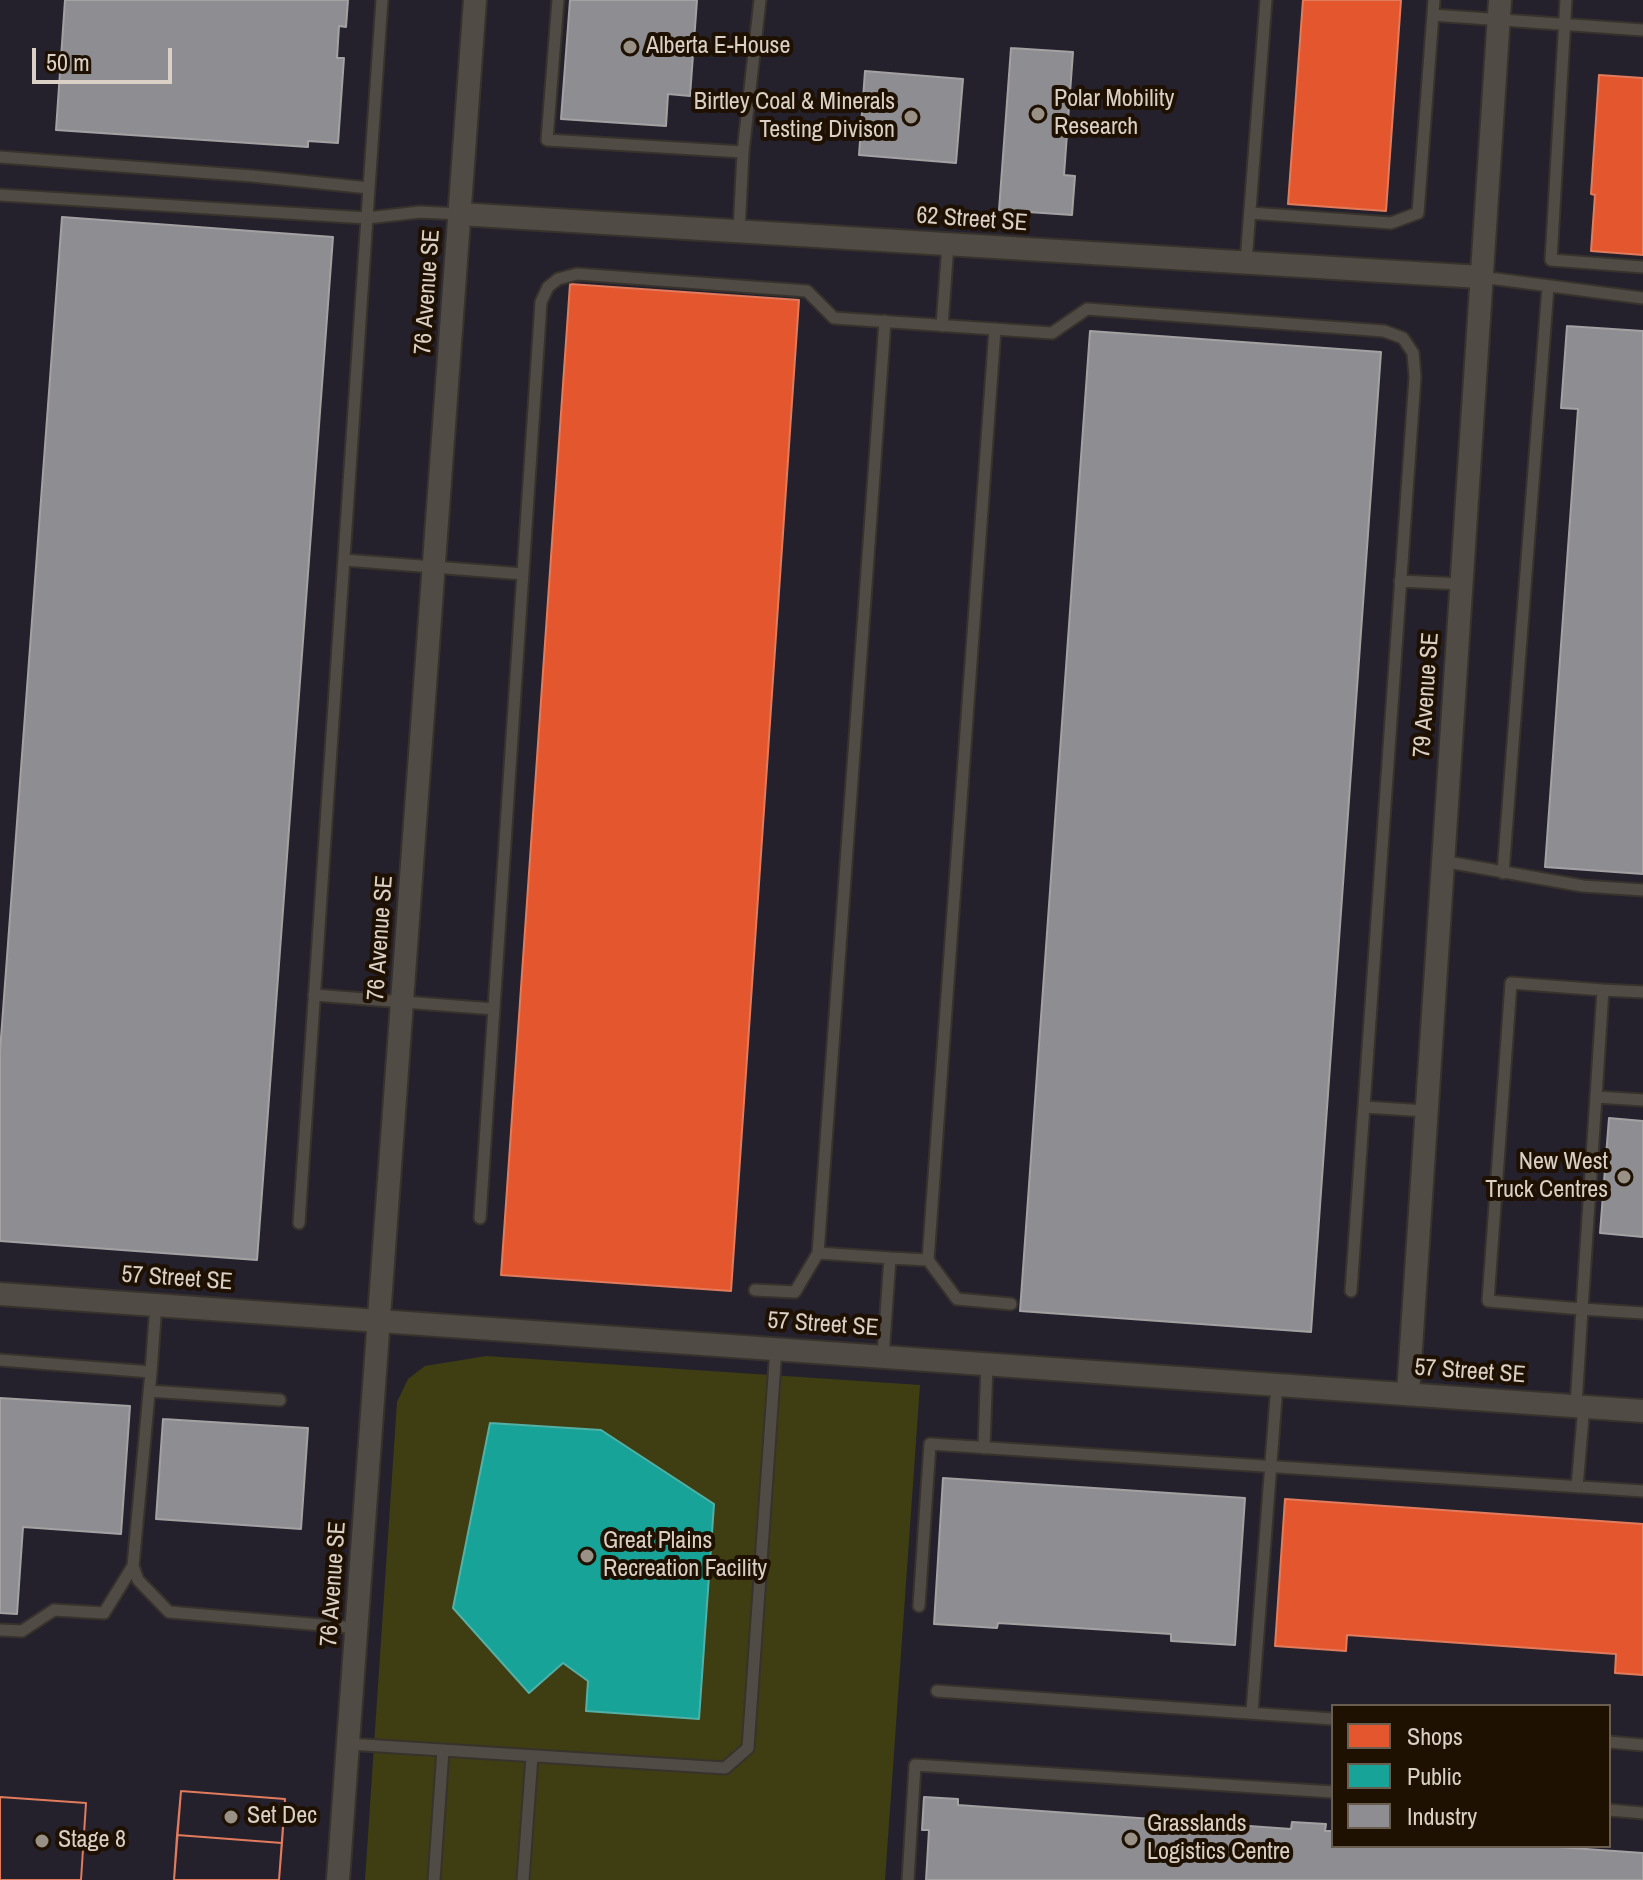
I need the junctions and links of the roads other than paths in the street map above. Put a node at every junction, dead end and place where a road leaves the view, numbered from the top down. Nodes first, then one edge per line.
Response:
1 (382, 0) edge
2 (475, 0) edge
3 (558, 0) edge
4 (760, 0) edge
5 (1266, 0) edge
6 (1434, 0) edge
7 (1566, 0) edge
8 (1499, 10) edge
9 (1433, 15) junction
10 (1564, 24) junction
11 (1643, 30) edge
12 (743, 152) junction
13 (0, 157) edge
14 (369, 188) junction
15 (0, 195) edge
16 (1250, 213) junction
17 (459, 214) junction
18 (367, 218) junction
19 (739, 231) junction
20 (948, 244) junction
21 (1246, 262) junction
22 (1643, 267) edge
23 (1480, 277) junction
24 (1548, 287) junction
25 (1643, 298) edge
26 (885, 321) junction
27 (942, 326) junction
28 (995, 329) junction
29 (344, 560) junction
30 (434, 568) junction
31 (523, 574) junction
32 (1400, 581) junction
33 (1461, 584) junction
34 (1442, 861) junction
35 (1503, 873) junction
36 (1643, 890) edge
37 (1603, 990) junction
38 (1643, 992) edge
39 (314, 995) junction
40 (402, 1003) junction
41 (494, 1009) junction
42 (1596, 1097) junction
43 (1643, 1100) edge
44 (1364, 1107) junction
45 (1426, 1111) junction
46 (480, 1218) dead end
47 (299, 1223) dead end
48 (818, 1253) junction
49 (890, 1258) junction
50 (928, 1260) junction
51 (755, 1290) dead end
52 (1351, 1291) dead end
53 (0, 1294) edge
54 (156, 1304) junction
55 (1011, 1304) dead end
56 (1582, 1309) junction
57 (1643, 1313) edge
58 (379, 1319) junction
59 (776, 1348) junction
60 (883, 1356) junction
61 (0, 1360) edge
62 (987, 1363) junction
63 (151, 1372) junction
64 (1277, 1384) junction
65 (149, 1391) junction
66 (1408, 1394) junction
67 (280, 1400) dead end
68 (1580, 1406) junction
69 (1643, 1411) edge
70 (984, 1448) junction
71 (1271, 1469) junction
72 (1577, 1487) junction
73 (1643, 1491) edge
74 (133, 1566) junction
75 (919, 1606) dead end
76 (357, 1628) junction
77 (0, 1630) edge
78 (937, 1691) dead end
79 (1252, 1712) junction
80 (1331, 1719) edge
81 (1611, 1742) edge
82 (348, 1744) junction
83 (1643, 1745) edge
84 (443, 1750) junction
85 (532, 1756) junction
86 (1331, 1792) edge
87 (1611, 1810) edge
88 (1643, 1813) edge
89 (338, 1880) edge
90 (434, 1880) edge
91 (523, 1880) edge
92 (908, 1880) edge

1 - 14 lane
2 - 17 street, 76 Avenue SE
3 - 12 lane
4 - 12 lane
5 - 16 lane
6 - 9 lane
7 - 10 lane
8 - 9 lane
8 - 10 lane
8 - 23 street, 79 Avenue SE
9 - 16 lane
10 - 11 lane
10 - 22 lane
12 - 19 lane
13 - 14 lane
14 - 18 lane
15 - 18 lane
16 - 21 lane
17 - 18 lane
17 - 19 street, 62 Street SE
17 - 30 street, 76 Avenue SE
18 - 29 lane
19 - 20 street, 62 Street SE
20 - 21 street, 62 Street SE
20 - 27 lane
21 - 23 street, 62 Street SE
23 - 24 lane
23 - 33 street, 79 Avenue SE
24 - 25 lane
24 - 35 lane
26 - 27 lane
26 - 31 lane
26 - 48 lane
27 - 28 lane
28 - 32 lane
28 - 50 lane
29 - 30 lane
29 - 39 lane
30 - 31 lane
30 - 40 street, 76 Avenue SE
31 - 41 lane
32 - 33 lane
32 - 44 lane
33 - 34 street, 79 Avenue SE
34 - 35 lane
34 - 45 street, 79 Avenue SE
35 - 36 lane
37 - 38 lane
37 - 42 lane
37 - 56 lane
39 - 40 lane
39 - 47 lane
40 - 41 lane
40 - 58 street, 76 Avenue SE
41 - 46 lane
42 - 43 lane
42 - 56 lane
44 - 45 lane
44 - 52 lane
45 - 66 street, 79 Avenue SE
48 - 49 lane
48 - 51 lane
49 - 50 lane
49 - 60 lane
50 - 55 lane
53 - 54 street, 57 Street SE
54 - 58 street, 57 Street SE
54 - 63 lane
56 - 57 lane
56 - 68 lane
58 - 59 street, 57 Street SE
58 - 76 street, 76 Avenue SE
59 - 60 street, 57 Street SE
59 - 85 lane
60 - 62 street, 57 Street SE
61 - 63 lane
62 - 64 street, 57 Street SE
62 - 70 lane
63 - 65 lane
64 - 66 street, 57 Street SE
64 - 71 lane
65 - 67 lane
65 - 74 lane
66 - 68 street, 57 Street SE
68 - 69 street, 57 Street SE
68 - 72 lane
70 - 71 lane
70 - 75 lane
71 - 72 lane
71 - 79 lane
72 - 73 lane
74 - 76 lane
74 - 77 lane
76 - 82 street, 76 Avenue SE
78 - 79 lane
79 - 80 lane
81 - 83 lane
82 - 84 lane
82 - 89 street, 76 Avenue SE
84 - 85 lane
84 - 90 lane
85 - 91 lane
86 - 92 lane
87 - 88 lane

